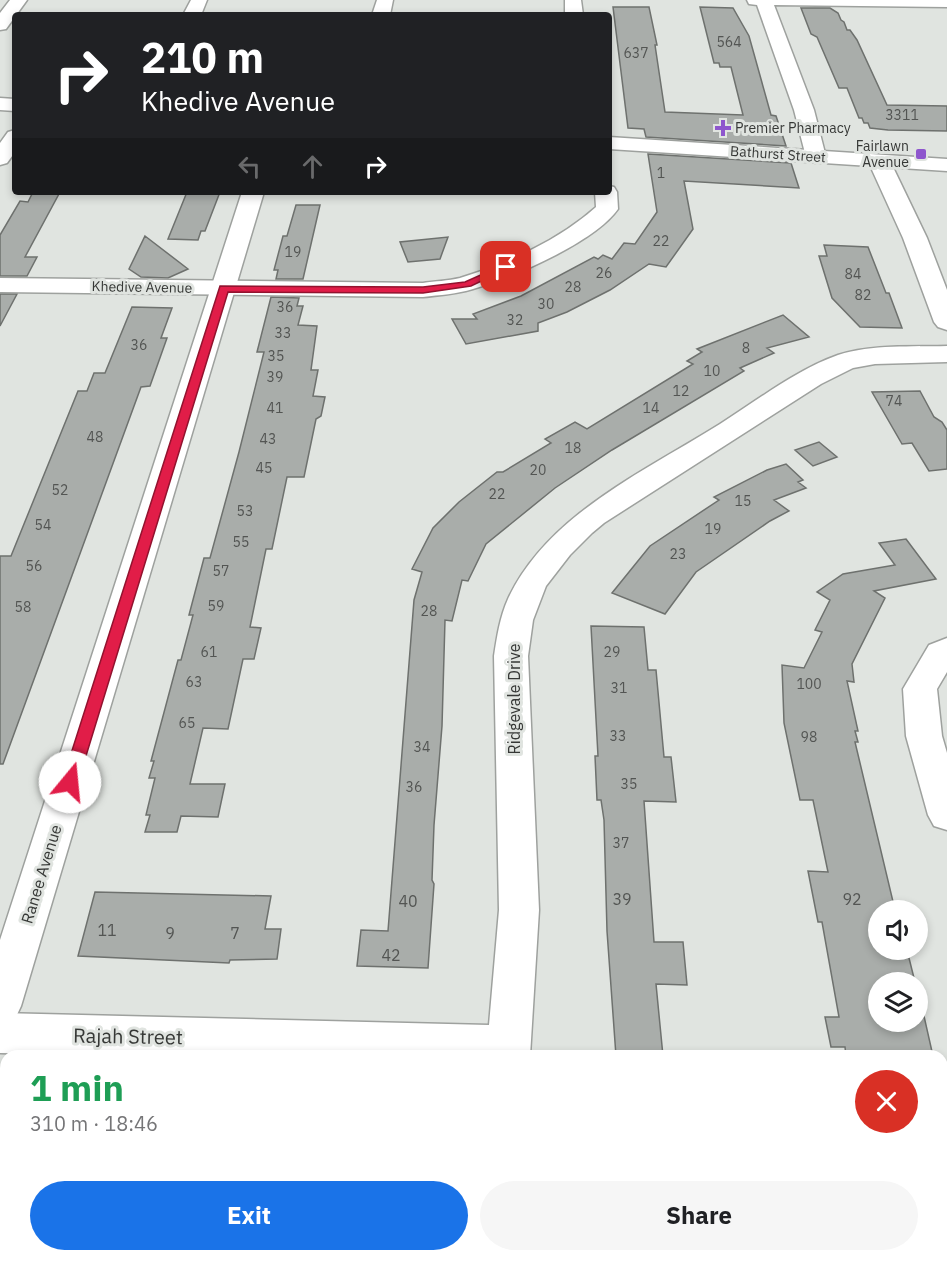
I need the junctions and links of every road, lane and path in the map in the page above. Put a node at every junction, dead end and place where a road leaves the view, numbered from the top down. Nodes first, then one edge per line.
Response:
1 (19, 0) edge
2 (755, 0) edge
3 (764, 0) edge
4 (947, 2) edge
5 (0, 25) edge
6 (12, 141) edge
7 (612, 143) edge
8 (816, 157) junction
9 (0, 159) edge
10 (879, 161) junction
11 (947, 165) edge
12 (252, 195) edge
13 (606, 195) edge
14 (0, 285) edge
15 (224, 288) junction
16 (947, 322) edge
17 (947, 354) edge
18 (947, 650) edge
19 (947, 816) edge
20 (0, 1006) edge
21 (0, 1033) edge
22 (480, 1050) edge
23 (508, 1050) edge

1 - 5 street
2 - 3 street
3 - 4 street
3 - 8 street
6 - 9 street
7 - 8 street, Bathurst Street
8 - 10 street, Bathurst Street
10 - 11 street, Bathurst Street
10 - 16 street
12 - 15 street, Ranee Avenue
13 - 15 street, Khedive Avenue
14 - 15 street, Khedive Avenue
15 - 20 street, Ranee Avenue
17 - 23 street, Ridgevale Drive
18 - 19 street
21 - 22 street, Rajah Street

